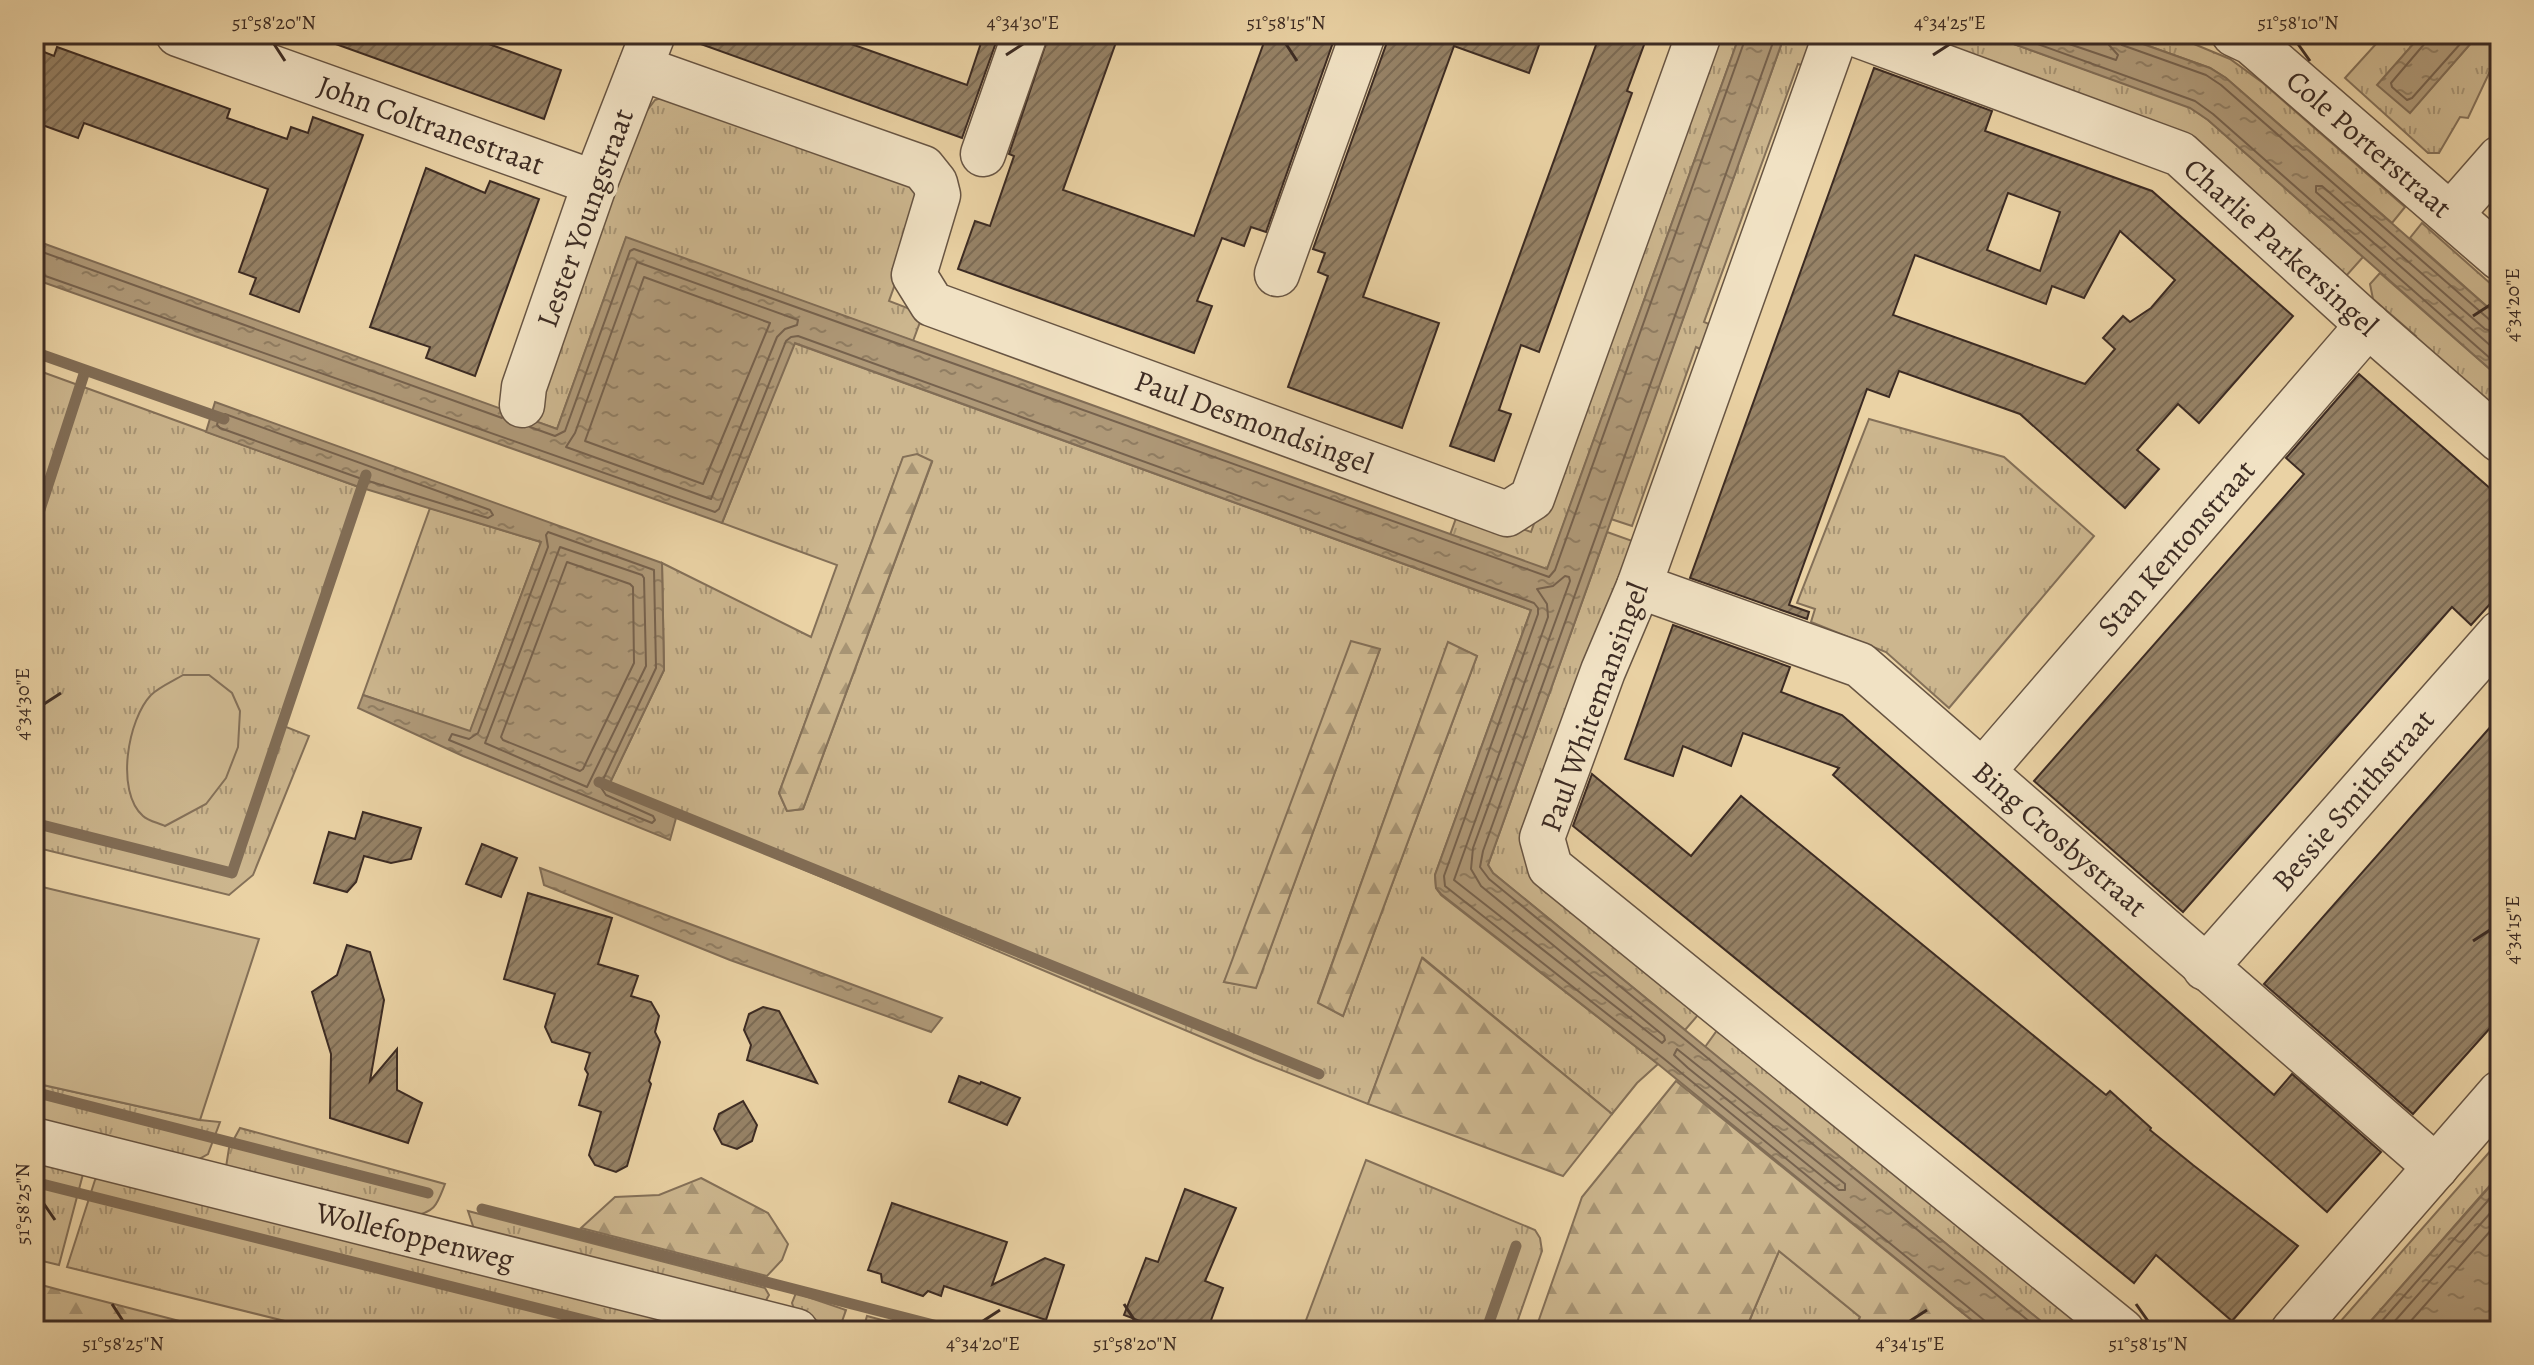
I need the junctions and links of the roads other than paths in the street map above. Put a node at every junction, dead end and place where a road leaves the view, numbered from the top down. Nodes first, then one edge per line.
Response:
1 (178, 34) edge
2 (1025, 34) edge
3 (1363, 34) edge
4 (1699, 34) edge
5 (1836, 34) edge
6 (1855, 34) edge
7 (2234, 34) edge
8 (647, 51) edge
9 (983, 154) dead end
10 (2500, 158) edge
11 (595, 183) junction
12 (2451, 214) junction
13 (2500, 258) edge
14 (1277, 274) dead end
15 (2368, 325) junction
16 (522, 405) dead end
17 (2500, 440) edge
18 (1639, 586) junction
19 (2500, 633) edge
20 (1983, 771) junction
21 (2205, 968) junction
22 (2500, 1093) edge
23 (34, 1140) edge
24 (2436, 1167) junction
25 (796, 1331) edge
26 (2122, 1331) edge
27 (2293, 1331) edge

1 - 11 street, John Coltranestraat
2 - 9 street
3 - 14 street
4 - 8 street, Paul Desmondsingel
5 - 18 street, Paul Whitemansingel
6 - 15 street, Charlie Parkersingel
7 - 12 street, Cole Porterstraat
8 - 11 street, Lester Youngstraat
10 - 12 street
11 - 16 street, Lester Youngstraat
12 - 13 street, Cole Porterstraat
15 - 17 street, Charlie Parkersingel
15 - 20 street, Stan Kentonstraat
18 - 20 street, Bing Crosbystraat
18 - 26 street, Paul Whitemansingel
19 - 21 street, Bessie Smithstraat
20 - 21 street, Bing Crosbystraat
21 - 24 street, Bing Crosbystraat
22 - 24 street
23 - 25 street, Wollefoppenweg
24 - 27 street

